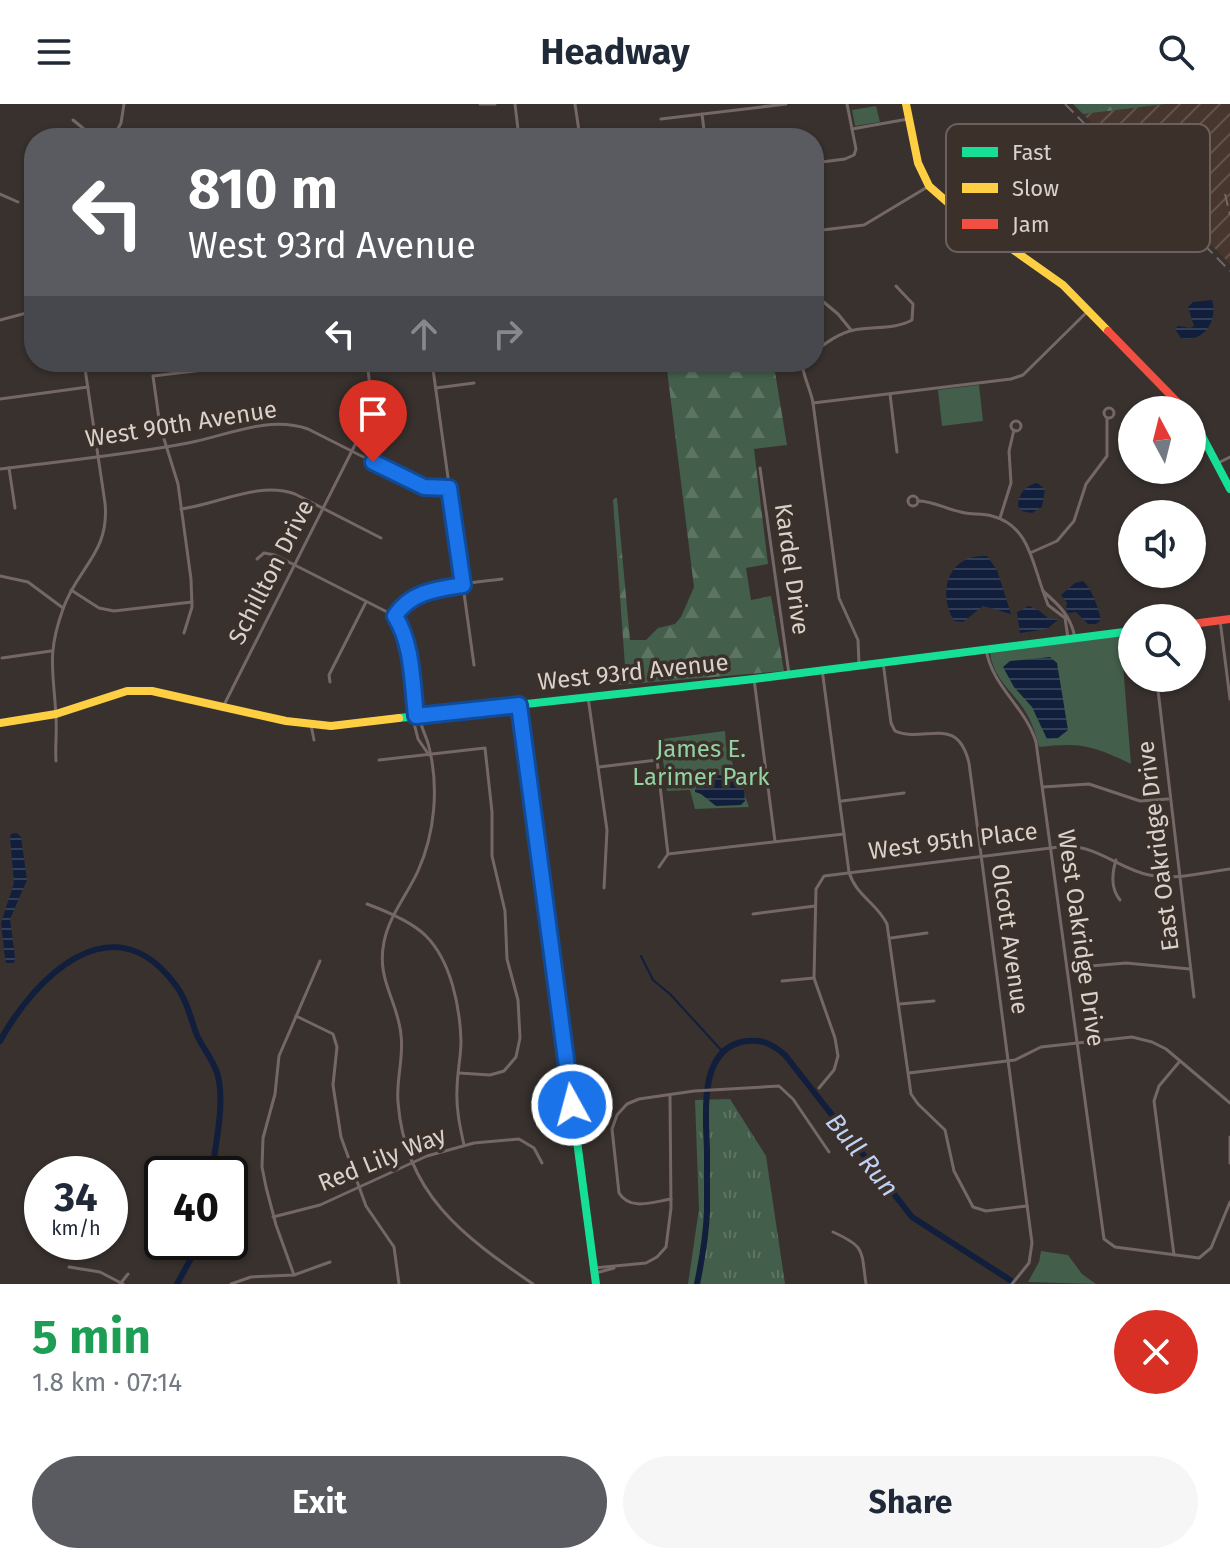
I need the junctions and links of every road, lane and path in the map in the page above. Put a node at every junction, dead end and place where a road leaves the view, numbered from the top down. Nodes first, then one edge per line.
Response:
1 (126, 104) edge
2 (480, 104) edge
3 (495, 104) edge
4 (515, 104) edge
5 (575, 104) edge
6 (786, 104) edge
7 (847, 104) edge
8 (906, 104) edge
9 (702, 114) junction
10 (661, 119) dead end
11 (909, 119) junction
12 (73, 120) dead end
13 (83, 128) edge
14 (118, 128) edge
15 (518, 128) edge
16 (579, 128) edge
17 (704, 128) edge
18 (852, 129) junction
19 (824, 162) edge
20 (929, 186) junction
21 (0, 194) edge
22 (946, 201) edge
23 (18, 202) dead end
24 (824, 230) edge
25 (1018, 252) edge
26 (896, 286) dead end
27 (824, 302) edge
28 (1089, 309) junction
29 (24, 314) edge
30 (0, 320) edge
31 (851, 330) junction
32 (824, 345) edge
33 (86, 372) edge
34 (187, 372) edge
35 (368, 372) edge
36 (434, 372) edge
37 (804, 372) edge
38 (474, 383) dead end
39 (88, 387) junction
40 (436, 388) junction
41 (890, 394) junction
42 (1172, 396) edge
43 (0, 399) edge
44 (813, 403) junction
45 (1107, 418) dead end
46 (1014, 430) dead end
47 (1206, 442) edge
48 (165, 447) junction
49 (352, 451) junction
50 (897, 452) dead end
51 (98, 456) junction
52 (1230, 457) edge
53 (1218, 463) junction
54 (9, 468) junction
55 (760, 468) dead end
56 (0, 469) edge
57 (449, 488) junction
58 (1230, 489) edge
59 (918, 501) dead end
60 (15, 508) dead end
61 (323, 508) junction
62 (181, 509) junction
63 (1000, 518) junction
64 (381, 538) dead end
65 (1030, 553) junction
66 (257, 559) dead end
67 (294, 565) junction
68 (0, 576) edge
69 (502, 579) dead end
70 (463, 585) junction
71 (71, 590) junction
72 (1043, 591) junction
73 (192, 602) junction
74 (366, 602) junction
75 (1057, 602) junction
76 (63, 608) junction
77 (1051, 609) junction
78 (1064, 615) junction
79 (395, 616) junction
80 (1225, 620) edge
81 (184, 633) dead end
82 (1118, 633) edge
83 (1072, 638) junction
84 (986, 649) junction
85 (51, 651) junction
86 (2, 658) edge
87 (883, 662) junction
88 (859, 664) junction
89 (474, 665) dead end
90 (822, 669) junction
91 (789, 674) junction
92 (754, 679) junction
93 (330, 682) dead end
94 (1158, 692) edge
95 (588, 697) junction
96 (1230, 699) edge
97 (519, 705) junction
98 (223, 707) junction
99 (56, 714) junction
100 (416, 716) junction
101 (0, 723) edge
102 (311, 725) junction
103 (314, 740) dead end
104 (429, 755) junction
105 (379, 760) dead end
106 (56, 761) dead end
107 (599, 767) junction
108 (1043, 787) junction
109 (904, 793) dead end
110 (1169, 799) junction
111 (842, 801) junction
112 (844, 834) junction
113 (775, 841) junction
114 (1051, 847) junction
115 (668, 854) junction
116 (980, 856) junction
117 (1116, 860) junction
118 (659, 867) dead end
119 (1230, 869) edge
120 (849, 872) junction
121 (1178, 876) junction
122 (604, 888) dead end
123 (1120, 900) dead end
124 (367, 904) dead end
125 (815, 906) junction
126 (753, 914) dead end
127 (394, 916) junction
128 (927, 933) dead end
129 (891, 938) junction
130 (320, 961) dead end
131 (1067, 968) junction
132 (1190, 969) junction
133 (814, 978) junction
134 (782, 981) dead end
135 (1194, 997) dead end
136 (934, 1001) dead end
137 (900, 1004) junction
138 (296, 1016) junction
139 (1076, 1042) junction
140 (1008, 1061) junction
141 (1180, 1061) junction
142 (459, 1073) junction
143 (907, 1073) junction
144 (819, 1088) dead end
145 (670, 1095) junction
146 (1230, 1103) edge
147 (1230, 1137) edge
148 (464, 1145) junction
149 (829, 1152) dead end
150 (414, 1162) junction
151 (542, 1163) dead end
152 (1230, 1163) edge
153 (358, 1187) junction
154 (671, 1199) junction
155 (1230, 1202) edge
156 (1027, 1206) junction
157 (273, 1217) junction
158 (833, 1232) dead end
159 (1174, 1255) junction
160 (330, 1262) dead end
161 (69, 1267) dead end
162 (594, 1271) junction
163 (128, 1274) dead end
164 (294, 1275) junction
165 (121, 1284) edge
166 (231, 1284) edge
167 (399, 1284) edge
168 (533, 1284) edge
169 (596, 1284) edge
170 (866, 1284) edge
171 (1015, 1284) edge

1 - 14 street
2 - 3 street
4 - 15 street
5 - 16 street
6 - 9 street
7 - 18 street
8 - 11 street
9 - 10 street
9 - 17 street
11 - 18 street
11 - 20 street
12 - 13 street
18 - 19 street
20 - 22 street
20 - 24 street
21 - 23 street
25 - 28 street
26 - 31 street
27 - 31 street
28 - 41 street
28 - 42 street
29 - 30 street
31 - 32 street
33 - 39 street
34 - 48 street
35 - 49 street, Schillton Drive
36 - 40 street
37 - 44 street
38 - 40 street
39 - 43 street
39 - 51 street
40 - 57 street
41 - 44 street
41 - 50 street
44 - 88 street
45 - 65 street
46 - 63 street
47 - 53 street
48 - 49 street, West 90th Avenue
48 - 51 street, West 90th Avenue
48 - 62 street
49 - 57 street, West 90th Avenue
49 - 61 street, Schillton Drive
51 - 54 street, West 90th Avenue
51 - 71 street
52 - 53 street
53 - 58 street
54 - 56 street, West 90th Avenue
54 - 60 street
55 - 91 street, Kardel Drive
57 - 70 street
59 - 63 street
61 - 62 street
61 - 64 street
61 - 67 street, Schillton Drive
62 - 73 street
63 - 65 street
65 - 72 street
66 - 67 street
67 - 74 street
67 - 98 street, Schillton Drive
68 - 76 street
69 - 70 street
70 - 79 street
70 - 89 street
71 - 73 street
71 - 76 street
72 - 75 street
72 - 77 street
73 - 81 street
74 - 79 street
74 - 93 street
75 - 77 street
75 - 78 street
76 - 85 street
77 - 78 street
78 - 83 street
79 - 100 street
80 - 96 street
82 - 83 street, West 93rd Avenue
83 - 84 street, West 93rd Avenue
84 - 87 street, West 93rd Avenue
84 - 108 street, West Oakridge Drive
85 - 86 street
85 - 99 street
87 - 88 street, West 93rd Avenue
87 - 116 street, Olcott Avenue
88 - 90 street, West 93rd Avenue
90 - 91 street, West 93rd Avenue
90 - 111 street
91 - 92 street, West 93rd Avenue
92 - 95 street, West 93rd Avenue
92 - 113 street
94 - 110 street, East Oakridge Drive
95 - 97 street, West 93rd Avenue
95 - 107 street
97 - 100 street, West 93rd Avenue
97 - 162 street
98 - 99 street, West 93rd Avenue
98 - 102 street, West 93rd Avenue
99 - 101 street, West 93rd Avenue
99 - 106 street
100 - 102 street, West 93rd Avenue
100 - 104 street
102 - 103 street
104 - 105 street
104 - 127 street
104 - 142 street
107 - 115 street
107 - 122 street
108 - 110 street
108 - 114 street, West Oakridge Drive
109 - 111 street
110 - 121 street, East Oakridge Drive
111 - 112 street
112 - 113 street
112 - 120 street
113 - 115 street
114 - 116 street, West 95th Place
114 - 117 street, West 95th Place
114 - 131 street, West Oakridge Drive
115 - 118 street
116 - 120 street, West 95th Place
116 - 140 street, Olcott Avenue
117 - 121 street, West 95th Place
117 - 123 street
119 - 121 street, West 95th Place
120 - 125 street, West 95th Place
120 - 129 street
121 - 132 street, East Oakridge Drive
124 - 127 street
125 - 126 street
125 - 133 street
127 - 142 street
127 - 150 street
128 - 129 street
129 - 137 street
130 - 138 street
131 - 132 street
131 - 139 street, West Oakridge Drive
132 - 135 street, East Oakridge Drive
133 - 134 street
133 - 144 street
136 - 137 street
137 - 143 street
138 - 153 street
138 - 157 street
139 - 140 street
139 - 141 street
139 - 159 street, West Oakridge Drive
140 - 143 street
140 - 156 street, Olcott Avenue
141 - 146 street
141 - 159 street
142 - 148 street
143 - 156 street
145 - 149 street
145 - 154 street
145 - 154 street
147 - 152 street
148 - 150 street, Red Lily Way
148 - 151 street, Red Lily Way
150 - 153 street, Red Lily Way
150 - 168 street
153 - 157 street, Red Lily Way
153 - 167 street
154 - 162 street
155 - 159 street
156 - 171 street, Olcott Avenue
157 - 164 street
158 - 170 street
160 - 164 street
161 - 165 street
162 - 169 street
163 - 165 street
164 - 166 street

